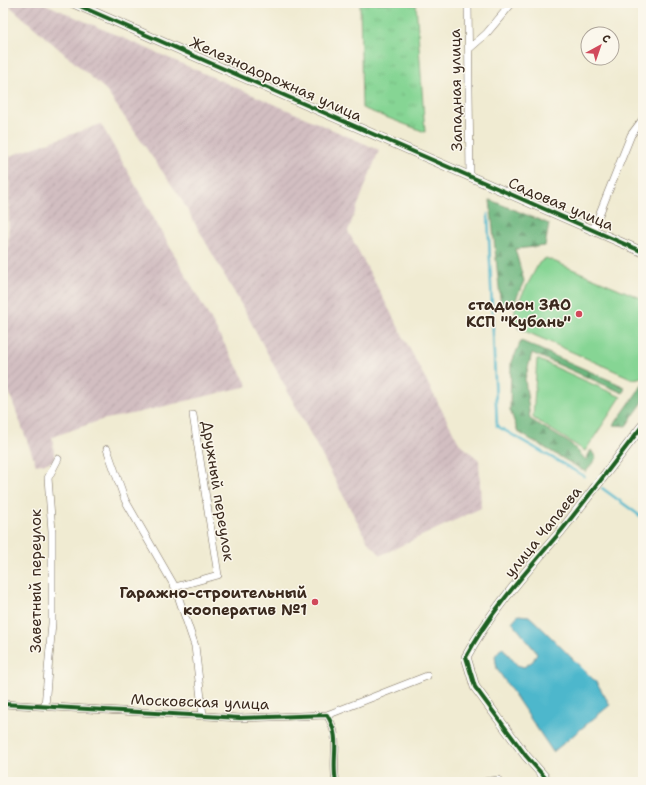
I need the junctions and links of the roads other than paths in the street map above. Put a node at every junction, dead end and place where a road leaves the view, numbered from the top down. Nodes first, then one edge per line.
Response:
1 (73, 3) edge
2 (468, 3) edge
3 (512, 3) edge
4 (470, 48) junction
5 (643, 119) edge
6 (470, 177) junction
7 (593, 230) junction
8 (643, 252) edge
9 (193, 415) dead end
10 (643, 425) edge
11 (107, 449) dead end
12 (58, 459) dead end
13 (175, 587) junction
14 (427, 676) dead end
15 (3, 704) edge
16 (45, 706) junction
17 (327, 715) junction
18 (203, 716) junction
19 (498, 780) dead end
20 (336, 782) edge
21 (484, 782) edge
22 (549, 782) edge

1 - 6 street, Железнодорожная улица
2 - 4 street, Западная улица
3 - 4 street
4 - 6 street, Западная улица
5 - 7 street
6 - 7 street, Садовая улица
7 - 8 street, Садовая улица
9 - 13 street, Дружный переулок
10 - 22 street, улица Чапаева
11 - 13 street
12 - 16 street, Заветный переулок
13 - 18 street
14 - 17 street, Московская улица
15 - 16 street, Московская улица
16 - 18 street, Московская улица
17 - 18 street, Московская улица
17 - 20 street
19 - 21 street

